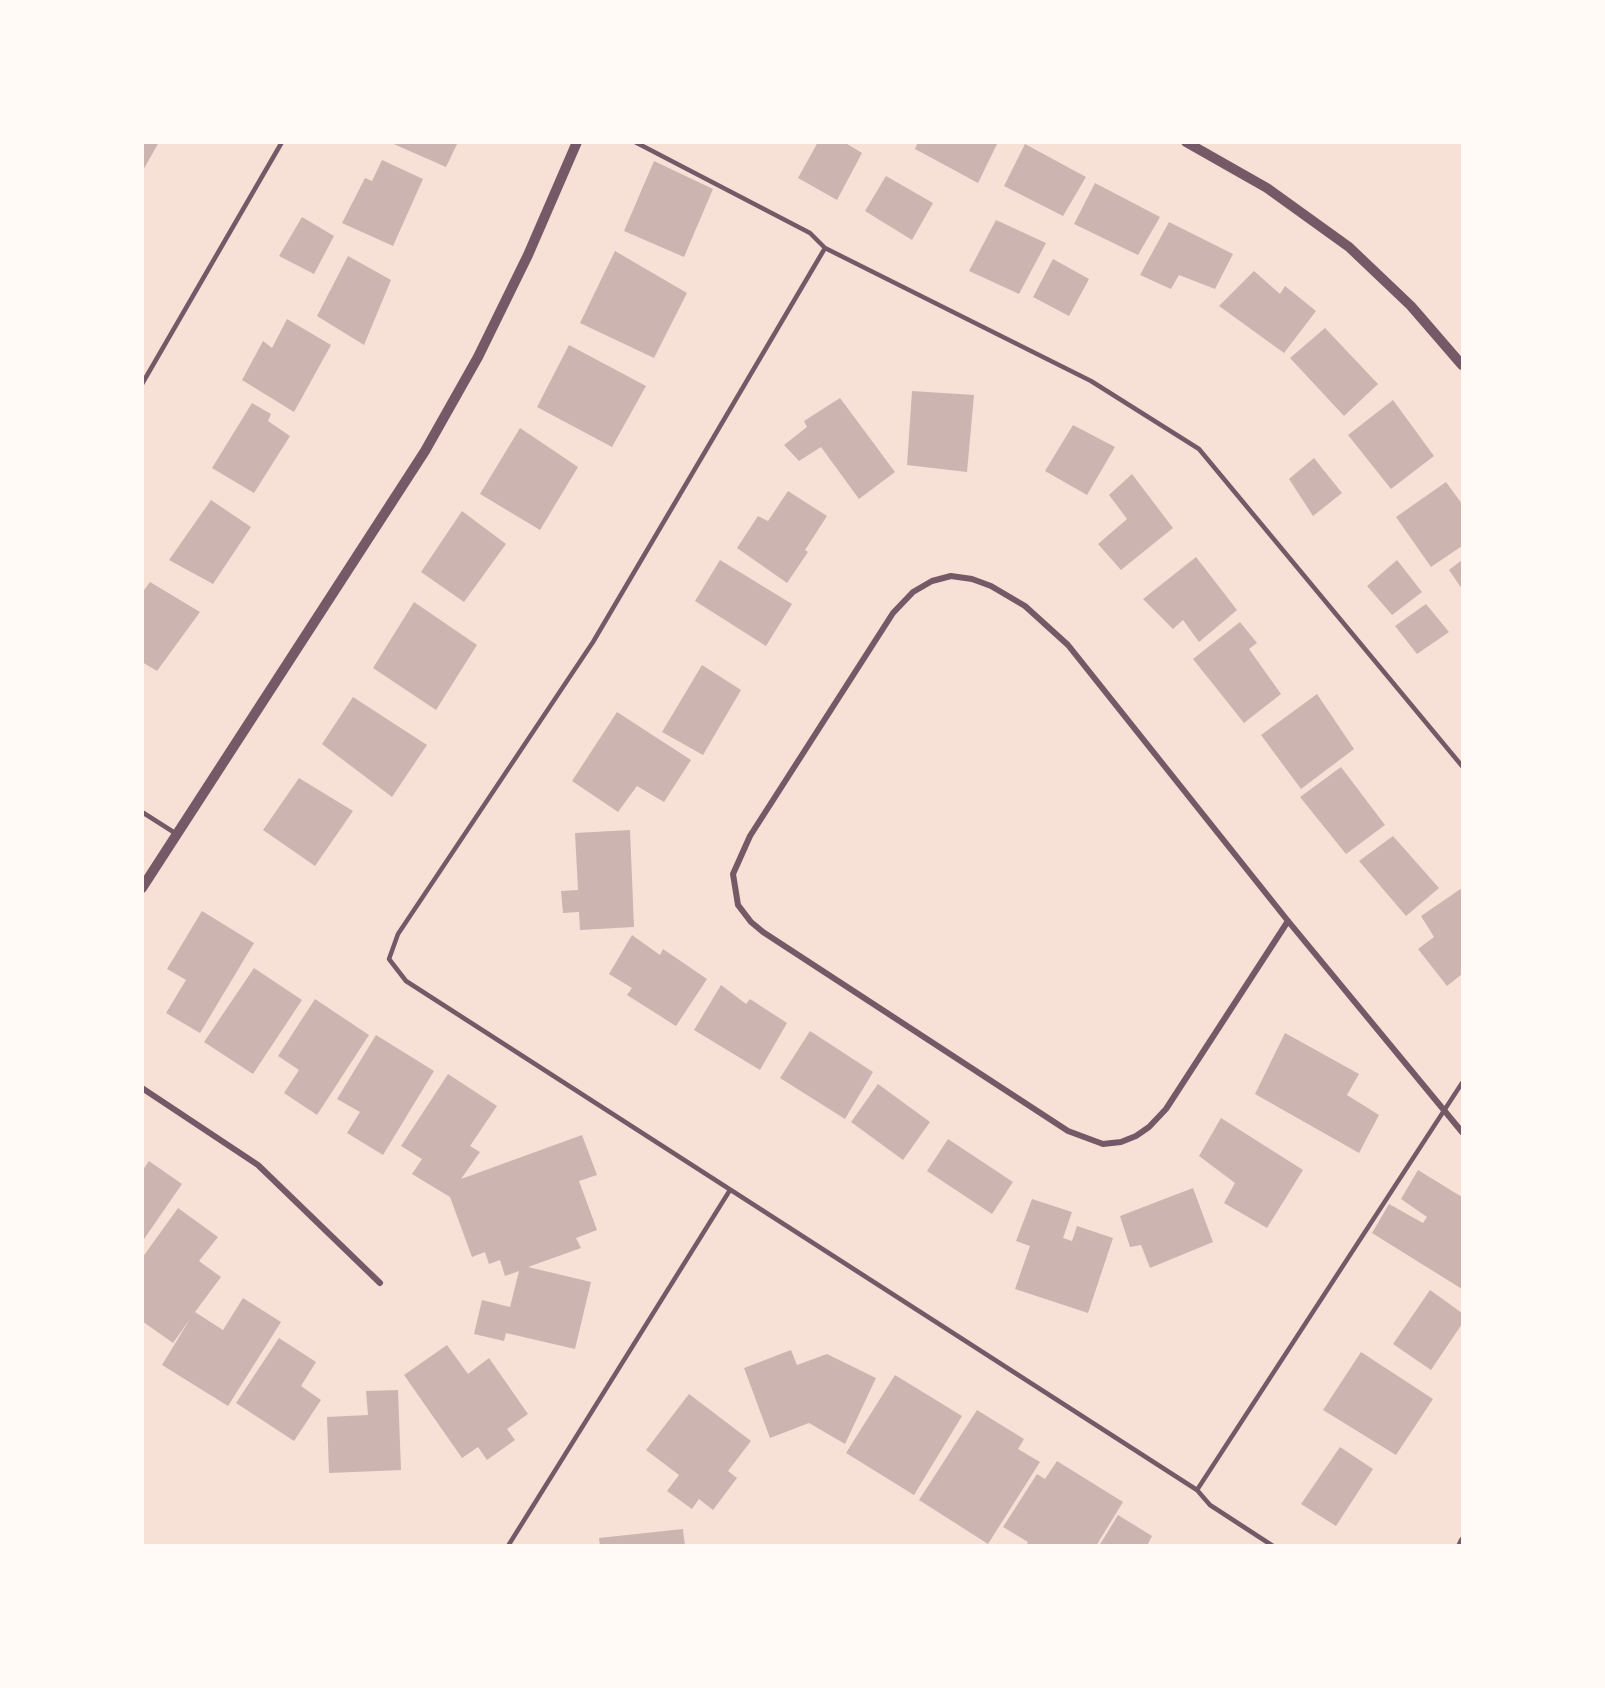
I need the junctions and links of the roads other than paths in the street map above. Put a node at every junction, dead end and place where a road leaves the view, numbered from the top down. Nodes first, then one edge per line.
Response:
1 (282, 142) edge
2 (577, 142) edge
3 (635, 142) edge
4 (1186, 142) edge
5 (825, 248) junction
6 (1462, 365) edge
7 (142, 384) edge
8 (1462, 766) edge
9 (142, 812) edge
10 (177, 835) junction
11 (142, 888) edge
12 (1288, 921) junction
13 (1462, 1083) edge
14 (142, 1088) edge
15 (1444, 1111) junction
16 (1462, 1132) edge
17 (730, 1190) junction
18 (380, 1282) dead end
19 (1197, 1490) junction
20 (1462, 1540) edge
21 (508, 1545) edge
22 (1273, 1545) edge
23 (1459, 1545) edge

1 - 7 lane
2 - 10 street
3 - 5 lane
4 - 6 street
5 - 8 lane
5 - 17 lane
9 - 10 lane
10 - 11 street
12 - 12 street
12 - 15 street
13 - 15 lane
14 - 18 street
15 - 16 street
15 - 19 lane
17 - 19 lane
17 - 21 lane
19 - 22 lane
20 - 23 street

